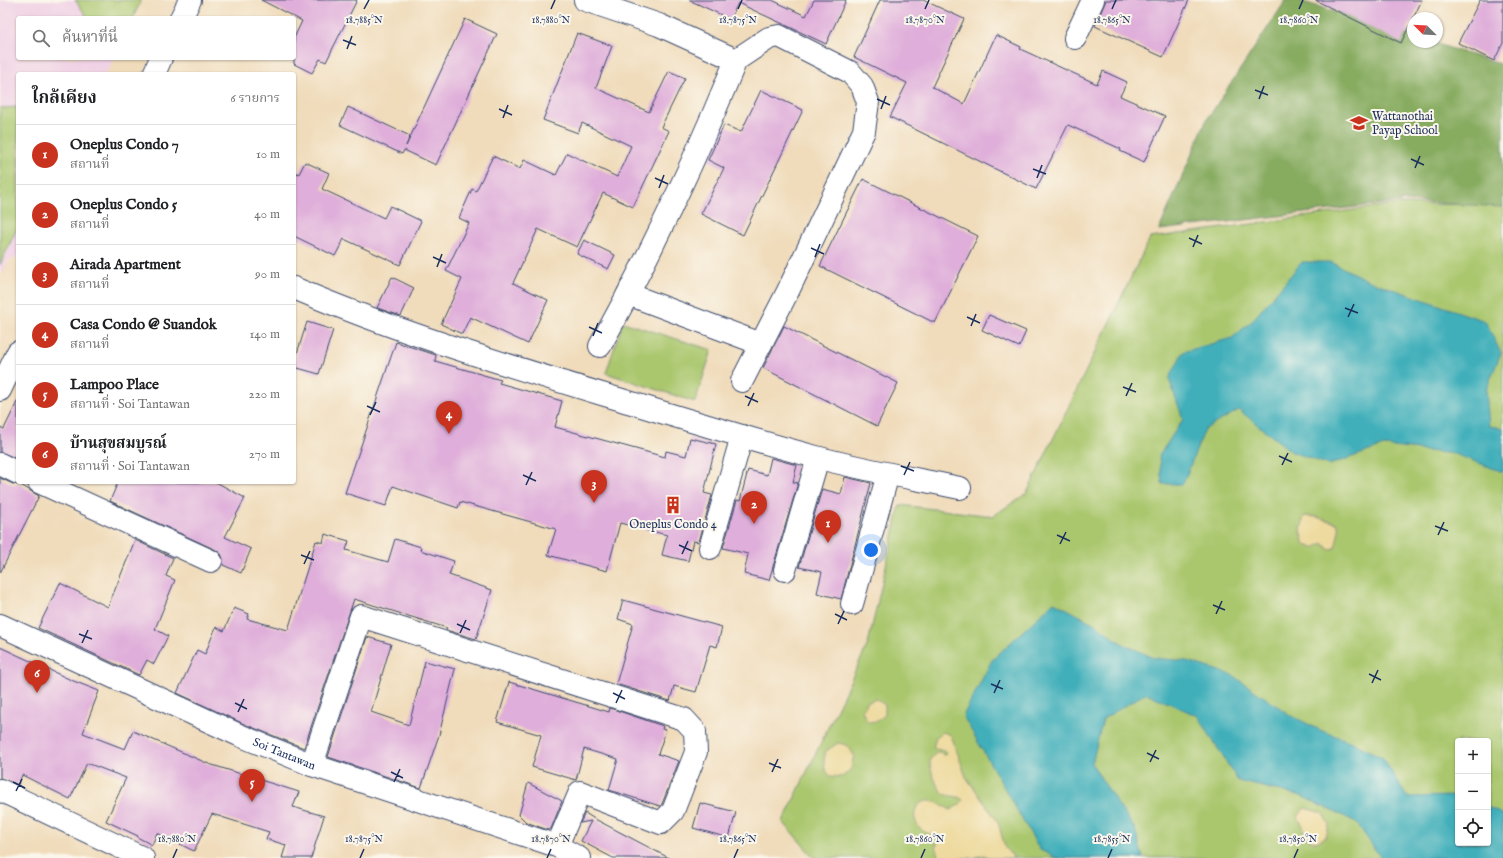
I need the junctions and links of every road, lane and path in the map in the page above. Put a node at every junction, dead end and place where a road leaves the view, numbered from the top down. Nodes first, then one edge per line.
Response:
1 (190, 0) edge
2 (585, 0) edge
3 (1093, 0) edge
4 (182, 16) edge
5 (1075, 38) dead end
6 (161, 60) edge
7 (736, 60) junction
8 (155, 72) edge
9 (296, 289) edge
10 (628, 294) junction
11 (761, 344) junction
12 (600, 346) dead end
13 (16, 356) edge
14 (742, 381) dead end
15 (0, 390) edge
16 (742, 436) junction
17 (818, 458) junction
18 (0, 464) edge
19 (16, 471) edge
20 (888, 474) junction
21 (43, 484) edge
22 (960, 488) dead end
23 (710, 548) dead end
24 (211, 561) dead end
25 (785, 570) dead end
26 (852, 604) dead end
27 (0, 625) edge
28 (312, 765) junction
29 (0, 790) edge
30 (557, 846) junction
31 (143, 858) edge
32 (579, 858) edge

1 - 4 street
2 - 7 street
3 - 5 street
6 - 8 street
7 - 10 street
7 - 11 street
9 - 16 street
10 - 11 street
10 - 12 street
11 - 14 street
13 - 15 street
16 - 17 street
16 - 23 street
17 - 20 street
17 - 25 street
18 - 19 street
20 - 22 street
20 - 26 street
21 - 24 street
27 - 28 street, Soi Tantawan
28 - 30 street, Soi Tantawan
28 - 30 street
29 - 31 street
30 - 32 street, Soi Tantawan

